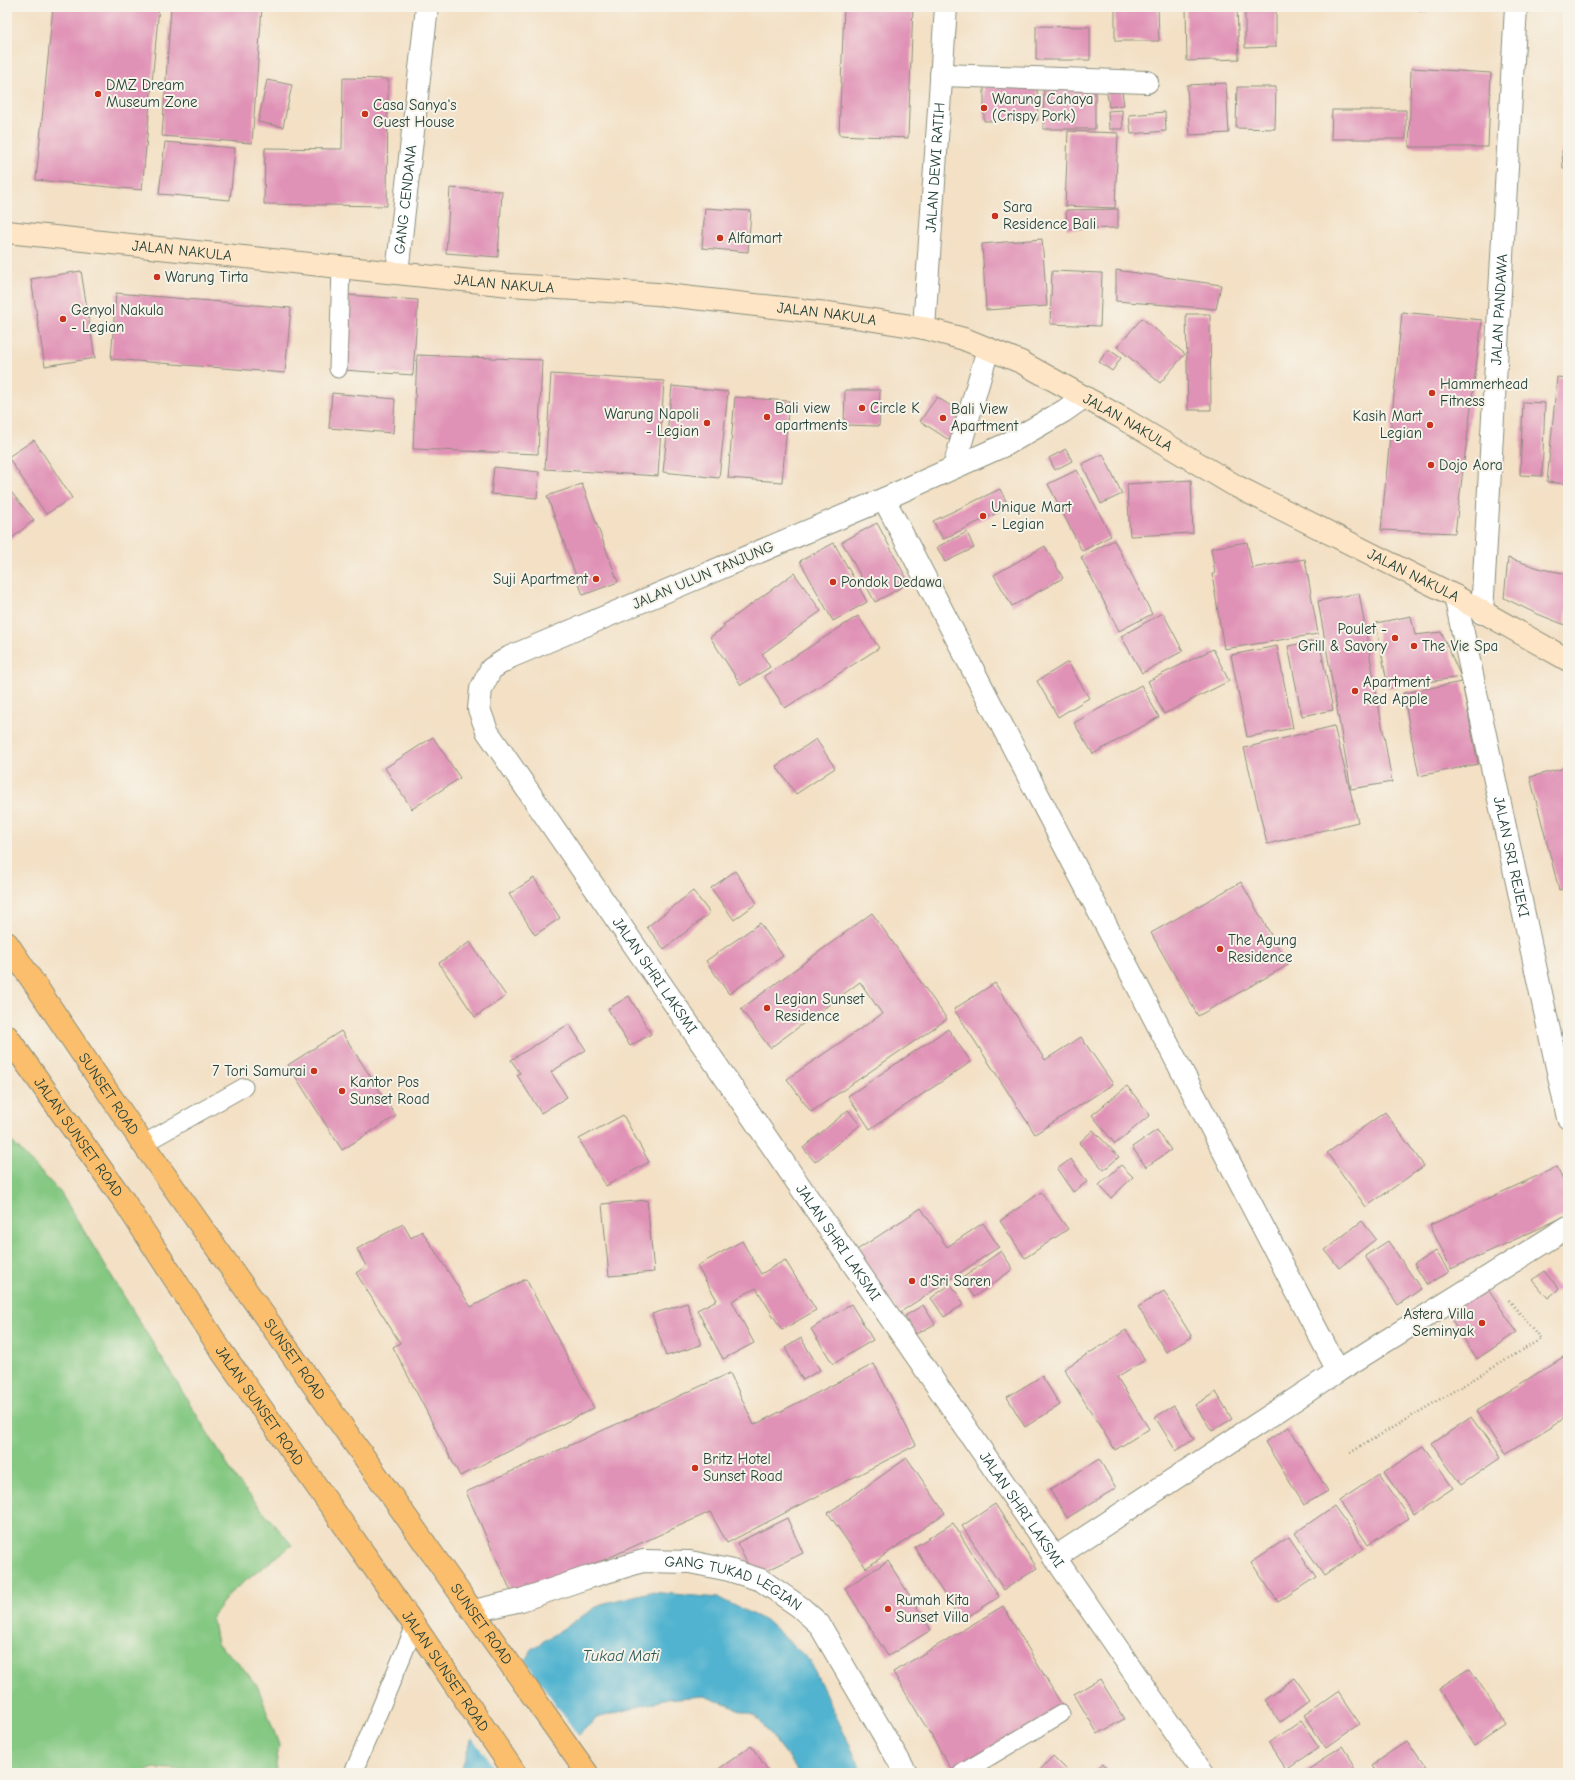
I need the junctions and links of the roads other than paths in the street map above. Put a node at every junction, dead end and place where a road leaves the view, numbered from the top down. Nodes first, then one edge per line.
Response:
1 (427, 7) edge
2 (946, 7) edge
3 (1516, 7) edge
4 (941, 75) junction
5 (1148, 82) dead end
6 (7, 232) edge
7 (341, 267) junction
8 (397, 273) junction
9 (924, 328) junction
10 (988, 349) junction
11 (338, 369) dead end
12 (1084, 397) junction
13 (954, 467) junction
14 (884, 499) junction
15 (1455, 596) junction
16 (1482, 613) junction
17 (1568, 660) edge
18 (480, 709) joint
19 (7, 943) edge
20 (7, 1036) edge
21 (244, 1087) dead end
22 (1568, 1118) edge
23 (143, 1144) junction
24 (1568, 1228) edge
25 (1338, 1371) junction
26 (1054, 1558) junction
27 (474, 1611) junction
28 (415, 1626) junction
29 (1061, 1714) dead end
30 (353, 1773) edge
31 (515, 1773) edge
32 (587, 1773) edge
33 (906, 1773) edge
34 (962, 1773) edge
35 (1203, 1773) edge

1 - 8 street, GANG CENDANA
2 - 4 street, JALAN DEWI RATIH
3 - 16 street, JALAN PANDAWA
4 - 5 street
4 - 9 street, JALAN DEWI RATIH
6 - 7 main road, JALAN NAKULA
7 - 8 main road, JALAN NAKULA
7 - 11 lane
8 - 9 main road, JALAN NAKULA
9 - 10 main road, JALAN NAKULA
10 - 12 main road, JALAN NAKULA
10 - 13 street
12 - 13 street, JALAN ULUN TANJUNG
12 - 15 main road, JALAN NAKULA
13 - 14 street, JALAN ULUN TANJUNG
14 - 18 street, JALAN ULUN TANJUNG
14 - 25 street
15 - 16 main road, JALAN NAKULA
15 - 22 street, JALAN SRI REJEKI
16 - 17 main road, JALAN NAKULA
18 - 26 street, JALAN SHRI LAKSMI
19 - 23 highway, SUNSET ROAD
20 - 28 highway, JALAN SUNSET ROAD
21 - 23 lane
23 - 27 highway, SUNSET ROAD
24 - 25 street
25 - 26 street
26 - 35 street, JALAN SHRI LAKSMI
27 - 32 highway, SUNSET ROAD
27 - 33 street, GANG TUKAD LEGIAN
28 - 30 lane
28 - 31 highway, JALAN SUNSET ROAD
29 - 34 lane

